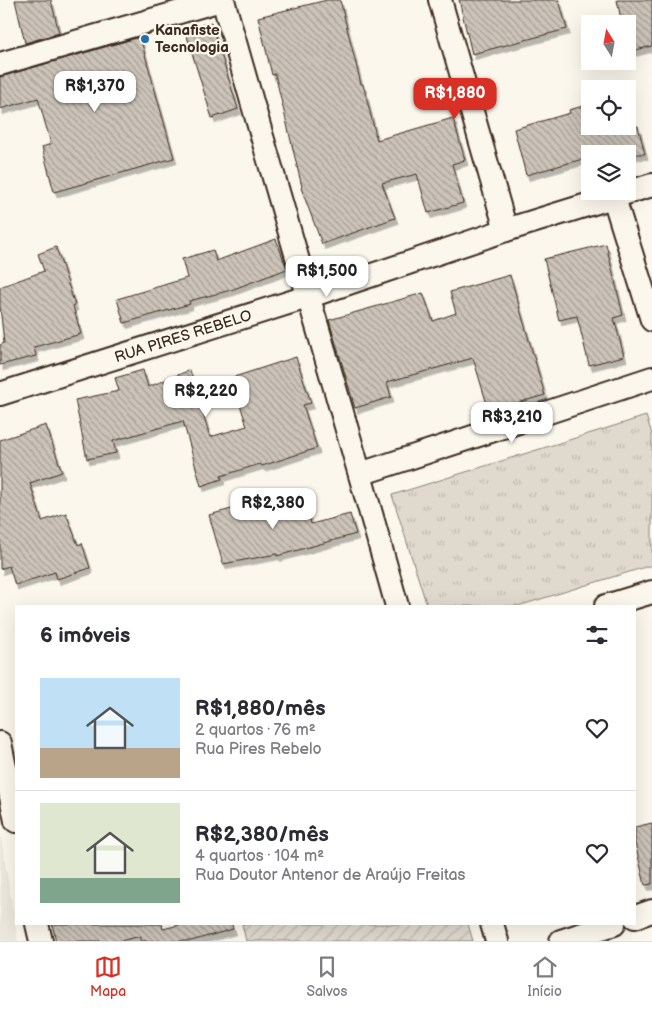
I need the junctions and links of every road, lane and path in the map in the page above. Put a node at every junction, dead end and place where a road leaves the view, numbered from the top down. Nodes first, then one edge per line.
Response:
1 (222, 0) edge
2 (440, 0) edge
3 (0, 64) edge
4 (652, 185) edge
5 (636, 190) edge
6 (607, 200) edge
7 (615, 200) edge
8 (506, 230) junction
9 (307, 296) junction
10 (652, 320) edge
11 (652, 378) edge
12 (0, 394) edge
13 (360, 474) junction
14 (652, 592) edge
15 (396, 605) edge
16 (609, 605) edge
17 (0, 743) edge
18 (9, 796) edge
19 (15, 817) edge
20 (652, 912) edge
21 (636, 917) edge
22 (37, 925) edge
23 (492, 925) edge
24 (611, 925) edge
25 (41, 941) edge
26 (497, 941) edge
27 (561, 941) edge

1 - 3 street
1 - 9 street
2 - 8 street
4 - 5 street, RUA PIRES REBELO
6 - 8 street, RUA PIRES REBELO
7 - 10 street
8 - 9 street, RUA PIRES REBELO
9 - 12 street, RUA PIRES REBELO
9 - 13 street
11 - 13 street
13 - 15 street
14 - 16 street
17 - 18 street
18 - 19 street
20 - 21 street
22 - 25 street
23 - 26 street
24 - 27 street

